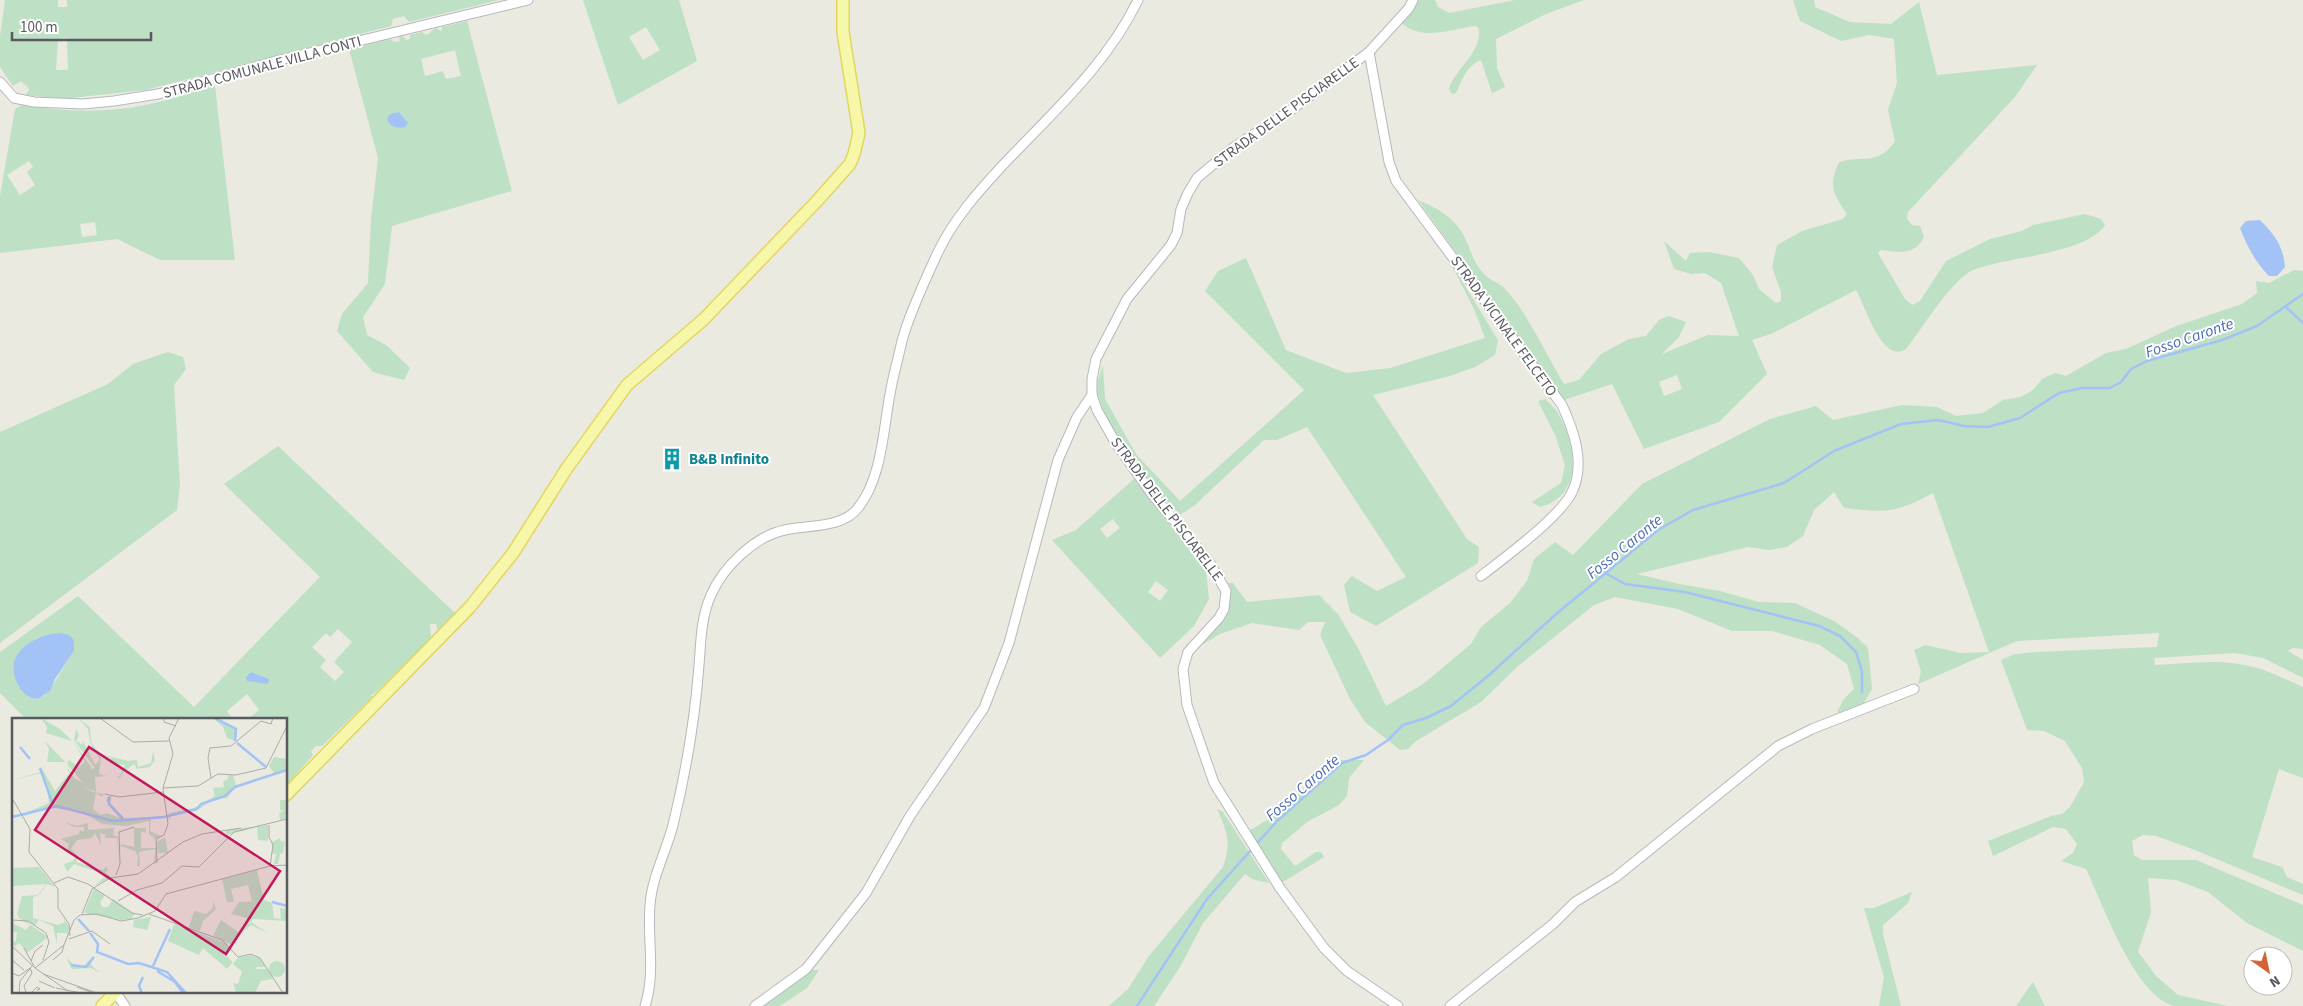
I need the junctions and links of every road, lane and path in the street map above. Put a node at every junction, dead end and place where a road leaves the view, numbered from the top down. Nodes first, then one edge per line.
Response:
1 (528, 0) edge
2 (843, 0) edge
3 (1138, 0) edge
4 (1413, 0) edge
5 (1369, 52) junction
6 (0, 82) edge
7 (1092, 395) junction
8 (1481, 576) dead end
9 (1914, 689) dead end
10 (288, 793) edge
11 (114, 994) edge
12 (117, 994) edge
13 (102, 1006) edge
14 (125, 1006) edge
15 (645, 1006) edge
16 (755, 1006) edge
17 (1398, 1006) edge
18 (1450, 1006) edge

1 - 6 street, STRADA COMUNALE VILLA CONTI
2 - 10 main road
3 - 15 street
4 - 5 street, STRADA DELLE PISCIARELLE
5 - 7 street, STRADA DELLE PISCIARELLE
5 - 8 street, STRADA VICINALE FELCETO
7 - 16 street
7 - 17 street, STRADA DELLE PISCIARELLE
9 - 18 street
11 - 13 main road
12 - 14 street

